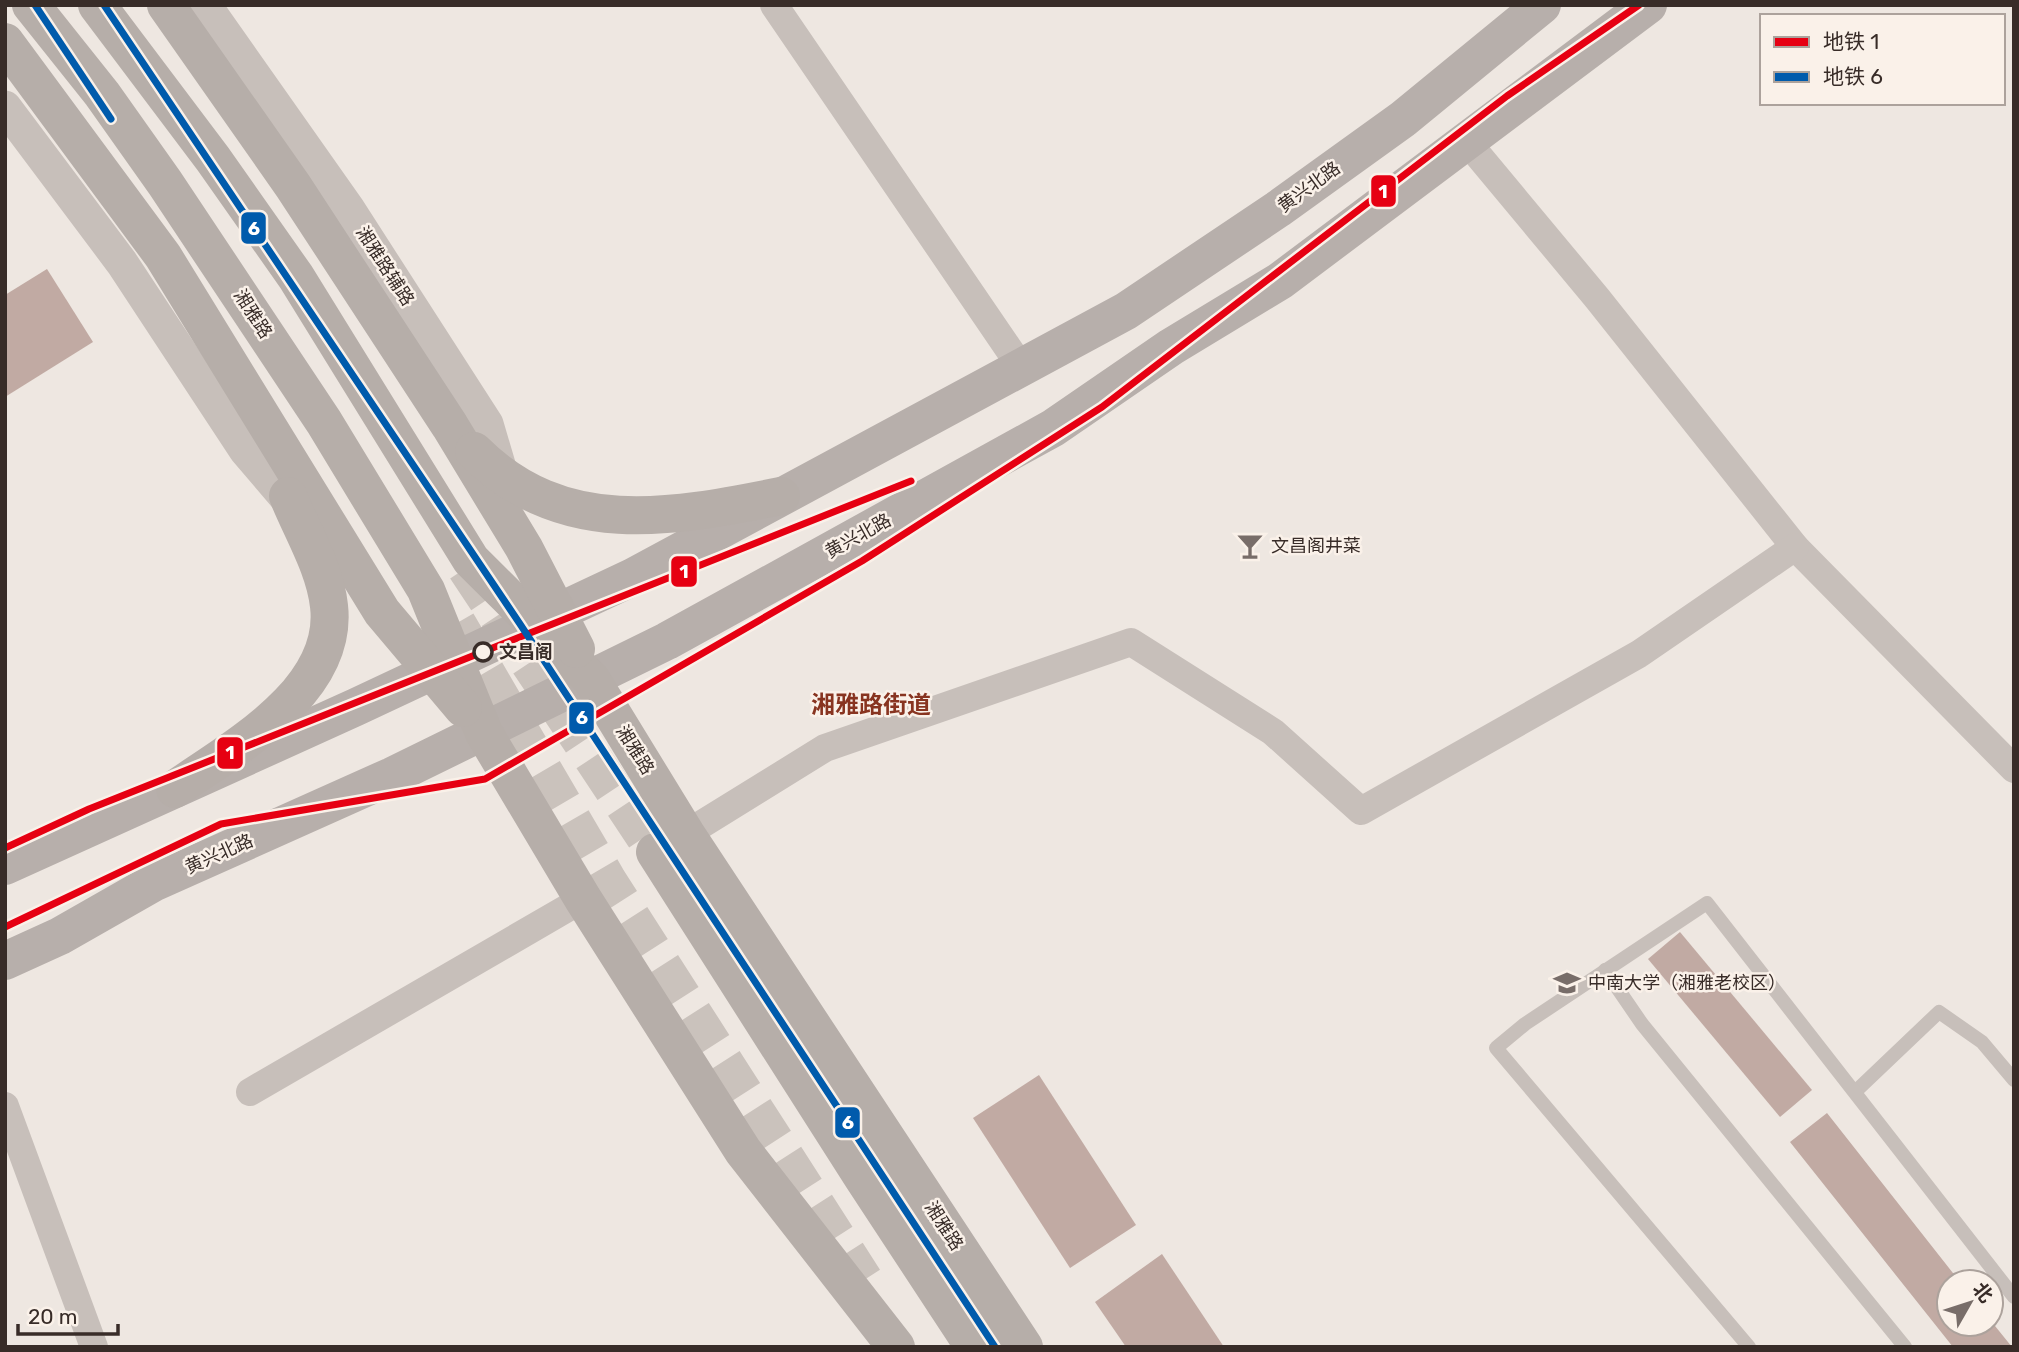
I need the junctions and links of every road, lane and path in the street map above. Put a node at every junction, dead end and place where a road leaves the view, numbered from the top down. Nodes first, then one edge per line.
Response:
1 (31, 5) edge
2 (97, 5) edge
3 (166, 5) edge
4 (205, 5) edge
5 (774, 5) edge
6 (1542, 5) edge
7 (1648, 5) edge
8 (5, 41) edge
9 (5, 107) edge
10 (1468, 143) junction
11 (1021, 367) junction
12 (240, 385) junction
13 (450, 426) junction
14 (502, 475) junction
15 (781, 496) junction
16 (291, 505) junction
17 (1795, 547) junction
18 (524, 548) junction
19 (383, 612) junction
20 (546, 618) junction
21 (443, 666) junction
22 (592, 679) junction
23 (484, 733) junction
24 (2014, 769) edge
25 (175, 789) junction
26 (671, 843) junction
27 (5, 866) edge
28 (583, 899) junction
29 (5, 961) edge
30 (1605, 970) junction
31 (2014, 1080) edge
32 (1856, 1091) junction
33 (250, 1092) dead end
34 (5, 1106) edge
35 (2014, 1297) edge
36 (94, 1347) edge
37 (896, 1347) edge
38 (974, 1347) edge
39 (1024, 1347) edge
40 (1749, 1347) edge
41 (1905, 1347) edge

1 - 21 main road, 湘雅路
2 - 20 main road, 湘雅路
3 - 13 main road
4 - 14 street, 湘雅路辅路
5 - 11 street
6 - 11 main road, 黄兴北路
7 - 10 main road, 黄兴北路
8 - 12 main road
9 - 16 street
10 - 17 street
10 - 22 main road, 黄兴北路
11 - 15 main road, 黄兴北路
12 - 16 main road
12 - 19 main road
13 - 14 main road
13 - 18 main road
14 - 15 main road
14 - 18 street, 湘雅路辅路
15 - 20 main road, 黄兴北路
16 - 19 street
16 - 25 main road
17 - 24 street
17 - 26 street
18 - 20 main road
19 - 21 main road
20 - 21 main road, 黄兴北路
20 - 22 main road, 湘雅路
21 - 23 main road, 湘雅路
21 - 25 main road, 黄兴北路
22 - 23 main road, 黄兴北路
22 - 26 main road, 湘雅路
23 - 28 main road, 湘雅路
23 - 29 main road, 黄兴北路
25 - 27 main road, 黄兴北路
26 - 38 main road, 湘雅路
26 - 39 main road, 湘雅路
28 - 33 street
28 - 37 main road, 湘雅路
30 - 32 lane
30 - 40 lane
30 - 41 lane
31 - 32 lane
32 - 35 lane
34 - 36 street

